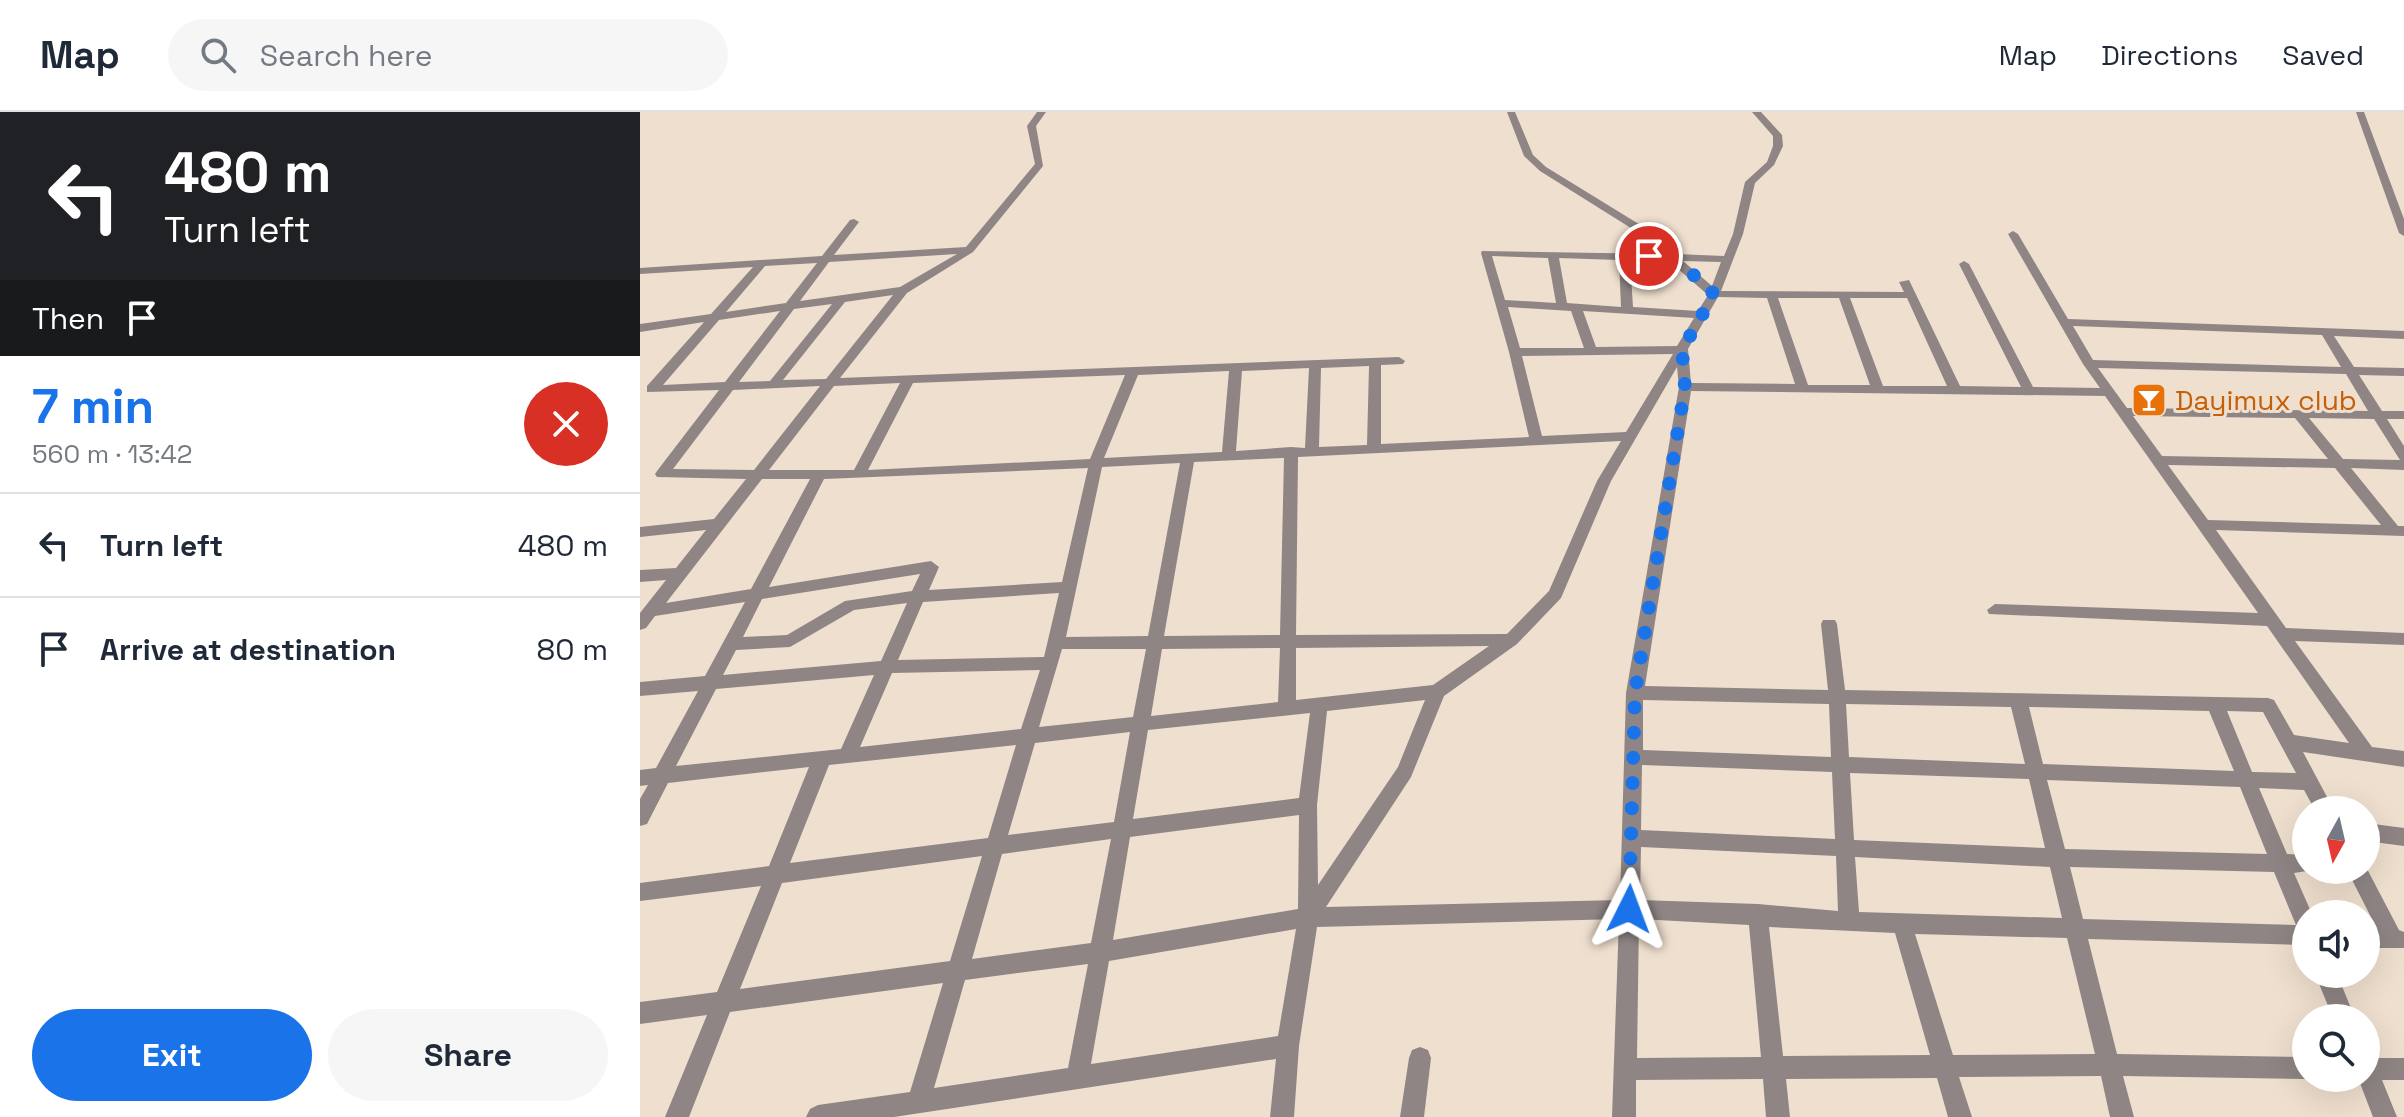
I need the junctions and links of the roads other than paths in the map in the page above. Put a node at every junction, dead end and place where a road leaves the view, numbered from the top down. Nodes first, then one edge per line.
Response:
1 (1028, 112) edge
2 (1042, 112) edge
3 (1511, 112) edge
4 (1756, 112) edge
5 (2360, 112) edge
6 (1031, 126) junction
7 (854, 222) dead end
8 (2404, 233) edge
9 (2013, 234) dead end
10 (969, 250) junction
11 (1553, 254) junction
12 (1624, 255) junction
13 (1673, 256) junction
14 (826, 259) junction
15 (1728, 259) junction
16 (763, 262) junction
17 (1964, 264) dead end
18 (640, 271) edge
19 (1905, 282) dead end
20 (925, 286) dead end
21 (903, 290) junction
22 (1771, 293) junction
23 (1714, 294) junction
24 (1843, 294) junction
25 (1911, 295) junction
26 (842, 298) junction
27 (1501, 303) junction
28 (790, 306) junction
29 (1562, 307) junction
30 (1576, 307) junction
31 (1627, 310) junction
32 (1703, 315) junction
33 (714, 317) junction
34 (2066, 322) junction
35 (640, 328) edge
36 (2326, 332) junction
37 (2404, 335) edge
38 (1591, 350) junction
39 (1682, 350) junction
40 (1515, 352) junction
41 (1399, 361) dead end
42 (1375, 362) junction
43 (1315, 364) junction
44 (2089, 364) junction
45 (1236, 367) junction
46 (2350, 370) junction
47 (1133, 371) junction
48 (2404, 372) edge
49 (909, 379) junction
50 (830, 382) junction
51 (773, 385) junction
52 (730, 386) junction
53 (1685, 387) junction
54 (1803, 389) junction
55 (1878, 389) junction
56 (1955, 390) junction
57 (2029, 391) junction
58 (2109, 392) junction
59 (2123, 412) junction
60 (2299, 414) junction
61 (2378, 415) junction
62 (2404, 415) edge
63 (1630, 436) junction
64 (1536, 439) junction
65 (1374, 447) junction
66 (1312, 450) junction
67 (1291, 451) junction
68 (1229, 455) junction
69 (1188, 457) junction
70 (2404, 457) edge
71 (2157, 460) junction
72 (1096, 462) junction
73 (2339, 463) junction
74 (2404, 465) edge
75 (755, 474) junction
76 (819, 475) junction
77 (858, 475) junction
78 (716, 524) junction
79 (2203, 525) junction
80 (2399, 531) edge
81 (640, 532) edge
82 (678, 573) junction
83 (640, 576) edge
84 (852, 580) junction
85 (1068, 587) junction
86 (757, 595) junction
87 (918, 596) junction
88 (851, 605) junction
89 (1995, 610) dead end
90 (645, 618) edge
91 (1829, 624) dead end
92 (2276, 627) junction
93 (2404, 639) edge
94 (1511, 640) junction
95 (1288, 642) junction
96 (1056, 643) junction
97 (1155, 643) junction
98 (731, 644) junction
99 (1049, 663) junction
100 (886, 667) junction
101 (712, 681) junction
102 (640, 689) edge
103 (1437, 692) junction
104 (1635, 693) junction
105 (1837, 697) junction
106 (2018, 700) junction
107 (2215, 704) junction
108 (1319, 706) junction
109 (1287, 709) junction
110 (1140, 725) junction
111 (1027, 737) junction
112 (2289, 742) junction
113 (2367, 754) junction
114 (846, 757) junction
115 (1633, 757) junction
116 (822, 759) junction
117 (2404, 759) edge
118 (1841, 764) junction
119 (2035, 772) junction
120 (662, 776) junction
121 (640, 778) edge
122 (2246, 779) junction
123 (2310, 782) junction
124 (2318, 796) edge
125 (1308, 805) junction
126 (640, 818) edge
127 (1120, 829) junction
128 (2380, 834) edge
129 (2404, 837) edge
130 (1633, 838) junction
131 (993, 846) junction
132 (1846, 847) junction
133 (2058, 858) junction
134 (2281, 863) junction
135 (2292, 863) edge
136 (774, 875) junction
137 (2365, 884) edge
138 (640, 892) edge
139 (2296, 900) edge
140 (1629, 909) junction
141 (1758, 914) junction
142 (1308, 917) junction
143 (1849, 919) junction
144 (1902, 924) junction
145 (2075, 928) junction
146 (2292, 935) edge
147 (2399, 940) edge
148 (1100, 952) junction
149 (957, 971) junction
150 (724, 1001) junction
151 (640, 1013) edge
152 (1288, 1046) junction
153 (1420, 1058) dead end
154 (2109, 1065) junction
155 (1945, 1068) junction
156 (2292, 1068) edge
157 (1625, 1069) junction
158 (2404, 1069) edge
159 (1774, 1070) junction
160 (2380, 1070) edge
161 (1078, 1077) junction
162 (2375, 1092) edge
163 (918, 1102) junction
164 (677, 1117) edge
165 (818, 1117) edge
166 (1282, 1117) edge
167 (1412, 1117) edge
168 (1624, 1117) edge
169 (1778, 1117) edge
170 (1960, 1117) edge
171 (2122, 1117) edge
172 (2385, 1117) edge

1 - 6 street
2 - 6 street
3 - 13 street
4 - 15 street
5 - 8 street
6 - 10 street
7 - 14 street
9 - 34 street
10 - 14 street
10 - 21 street
11 - 12 street
11 - 27 street
11 - 29 street
12 - 13 street
12 - 31 street
13 - 15 street
13 - 23 street
14 - 16 street
14 - 28 street
15 - 23 street
16 - 18 street
16 - 33 street
17 - 57 street
19 - 25 street
20 - 21 street
21 - 26 street
21 - 50 street
22 - 23 street
22 - 24 street
22 - 54 street
23 - 32 street
24 - 25 street
24 - 55 street
25 - 56 street
26 - 28 street
26 - 51 street
27 - 29 street
27 - 40 street
28 - 33 street
28 - 52 street
29 - 30 street
30 - 31 street
30 - 38 street
31 - 32 street
32 - 39 street
33 - 35 street
33 - 52 street
34 - 36 street
34 - 44 street
36 - 37 street
36 - 46 street
38 - 39 street
38 - 40 street
39 - 53 street
39 - 63 street
40 - 64 street
41 - 42 street
42 - 43 street
42 - 65 street
43 - 45 street
43 - 66 street
44 - 46 street
44 - 58 street
45 - 47 street
45 - 68 street
46 - 48 street
46 - 61 street
47 - 49 street
47 - 72 street
49 - 50 street
49 - 77 street
50 - 51 street
50 - 75 street
51 - 52 street
52 - 75 street
53 - 54 street
53 - 104 street
54 - 55 street
55 - 56 street
56 - 57 street
57 - 58 street
58 - 59 street
59 - 60 street
59 - 71 street
60 - 61 street
60 - 73 street
61 - 62 street
61 - 70 street
63 - 64 street
63 - 94 street
64 - 65 street
65 - 66 street
66 - 67 street
67 - 68 street
67 - 95 street
68 - 69 street
69 - 72 street
69 - 97 street
71 - 73 street
71 - 79 street
72 - 77 street
72 - 85 street
73 - 74 street
73 - 80 street
75 - 76 street
75 - 78 street
76 - 77 street
76 - 86 street
78 - 81 street
78 - 82 street
79 - 80 street
79 - 92 street
82 - 83 street
82 - 90 street
84 - 86 street
84 - 87 street
84 - 88 street
85 - 87 street
85 - 96 street
86 - 90 street
86 - 98 street
87 - 88 street
87 - 100 street
88 - 98 street
89 - 92 street
91 - 105 street
92 - 93 street
92 - 113 street
94 - 95 street
94 - 103 street
95 - 97 street
95 - 109 street
96 - 97 street
96 - 99 street
97 - 110 street
98 - 101 street
99 - 100 street
99 - 111 street
100 - 101 street
100 - 114 street
101 - 102 street
101 - 120 street
103 - 108 street
103 - 142 street
104 - 105 street
104 - 115 street
105 - 106 street
105 - 118 street
106 - 107 street
106 - 119 street
107 - 112 street
107 - 122 street
108 - 109 street
108 - 125 street
109 - 110 street
110 - 111 street
110 - 127 street
111 - 114 street
111 - 131 street
112 - 113 street
112 - 123 street
113 - 117 street
114 - 116 street
115 - 118 street
115 - 130 street
116 - 120 street
116 - 136 street
118 - 119 street
118 - 132 street
119 - 122 street
119 - 133 street
120 - 121 street
120 - 126 street
122 - 123 street
122 - 134 street
123 - 124 street
125 - 127 street
125 - 142 street
127 - 131 street
127 - 148 street
128 - 129 street
130 - 132 street
130 - 140 street
131 - 136 street
131 - 149 street
132 - 133 street
132 - 143 street
133 - 134 street
133 - 145 street
134 - 135 street
134 - 139 street
136 - 138 street
136 - 150 street
137 - 147 street
140 - 141 street
140 - 142 street
140 - 157 street
141 - 143 street
141 - 159 street
142 - 148 street
142 - 152 street
143 - 144 street
144 - 145 street
144 - 155 street
145 - 146 street
145 - 154 street
148 - 149 street
148 - 161 street
149 - 150 street
149 - 163 street
150 - 151 street
150 - 164 street
152 - 161 street
152 - 166 street
153 - 167 street
154 - 155 street
154 - 156 street
154 - 171 street
155 - 159 street
155 - 170 street
157 - 159 street
157 - 168 street
158 - 160 street
159 - 169 street
161 - 163 street
162 - 172 street
163 - 165 street

